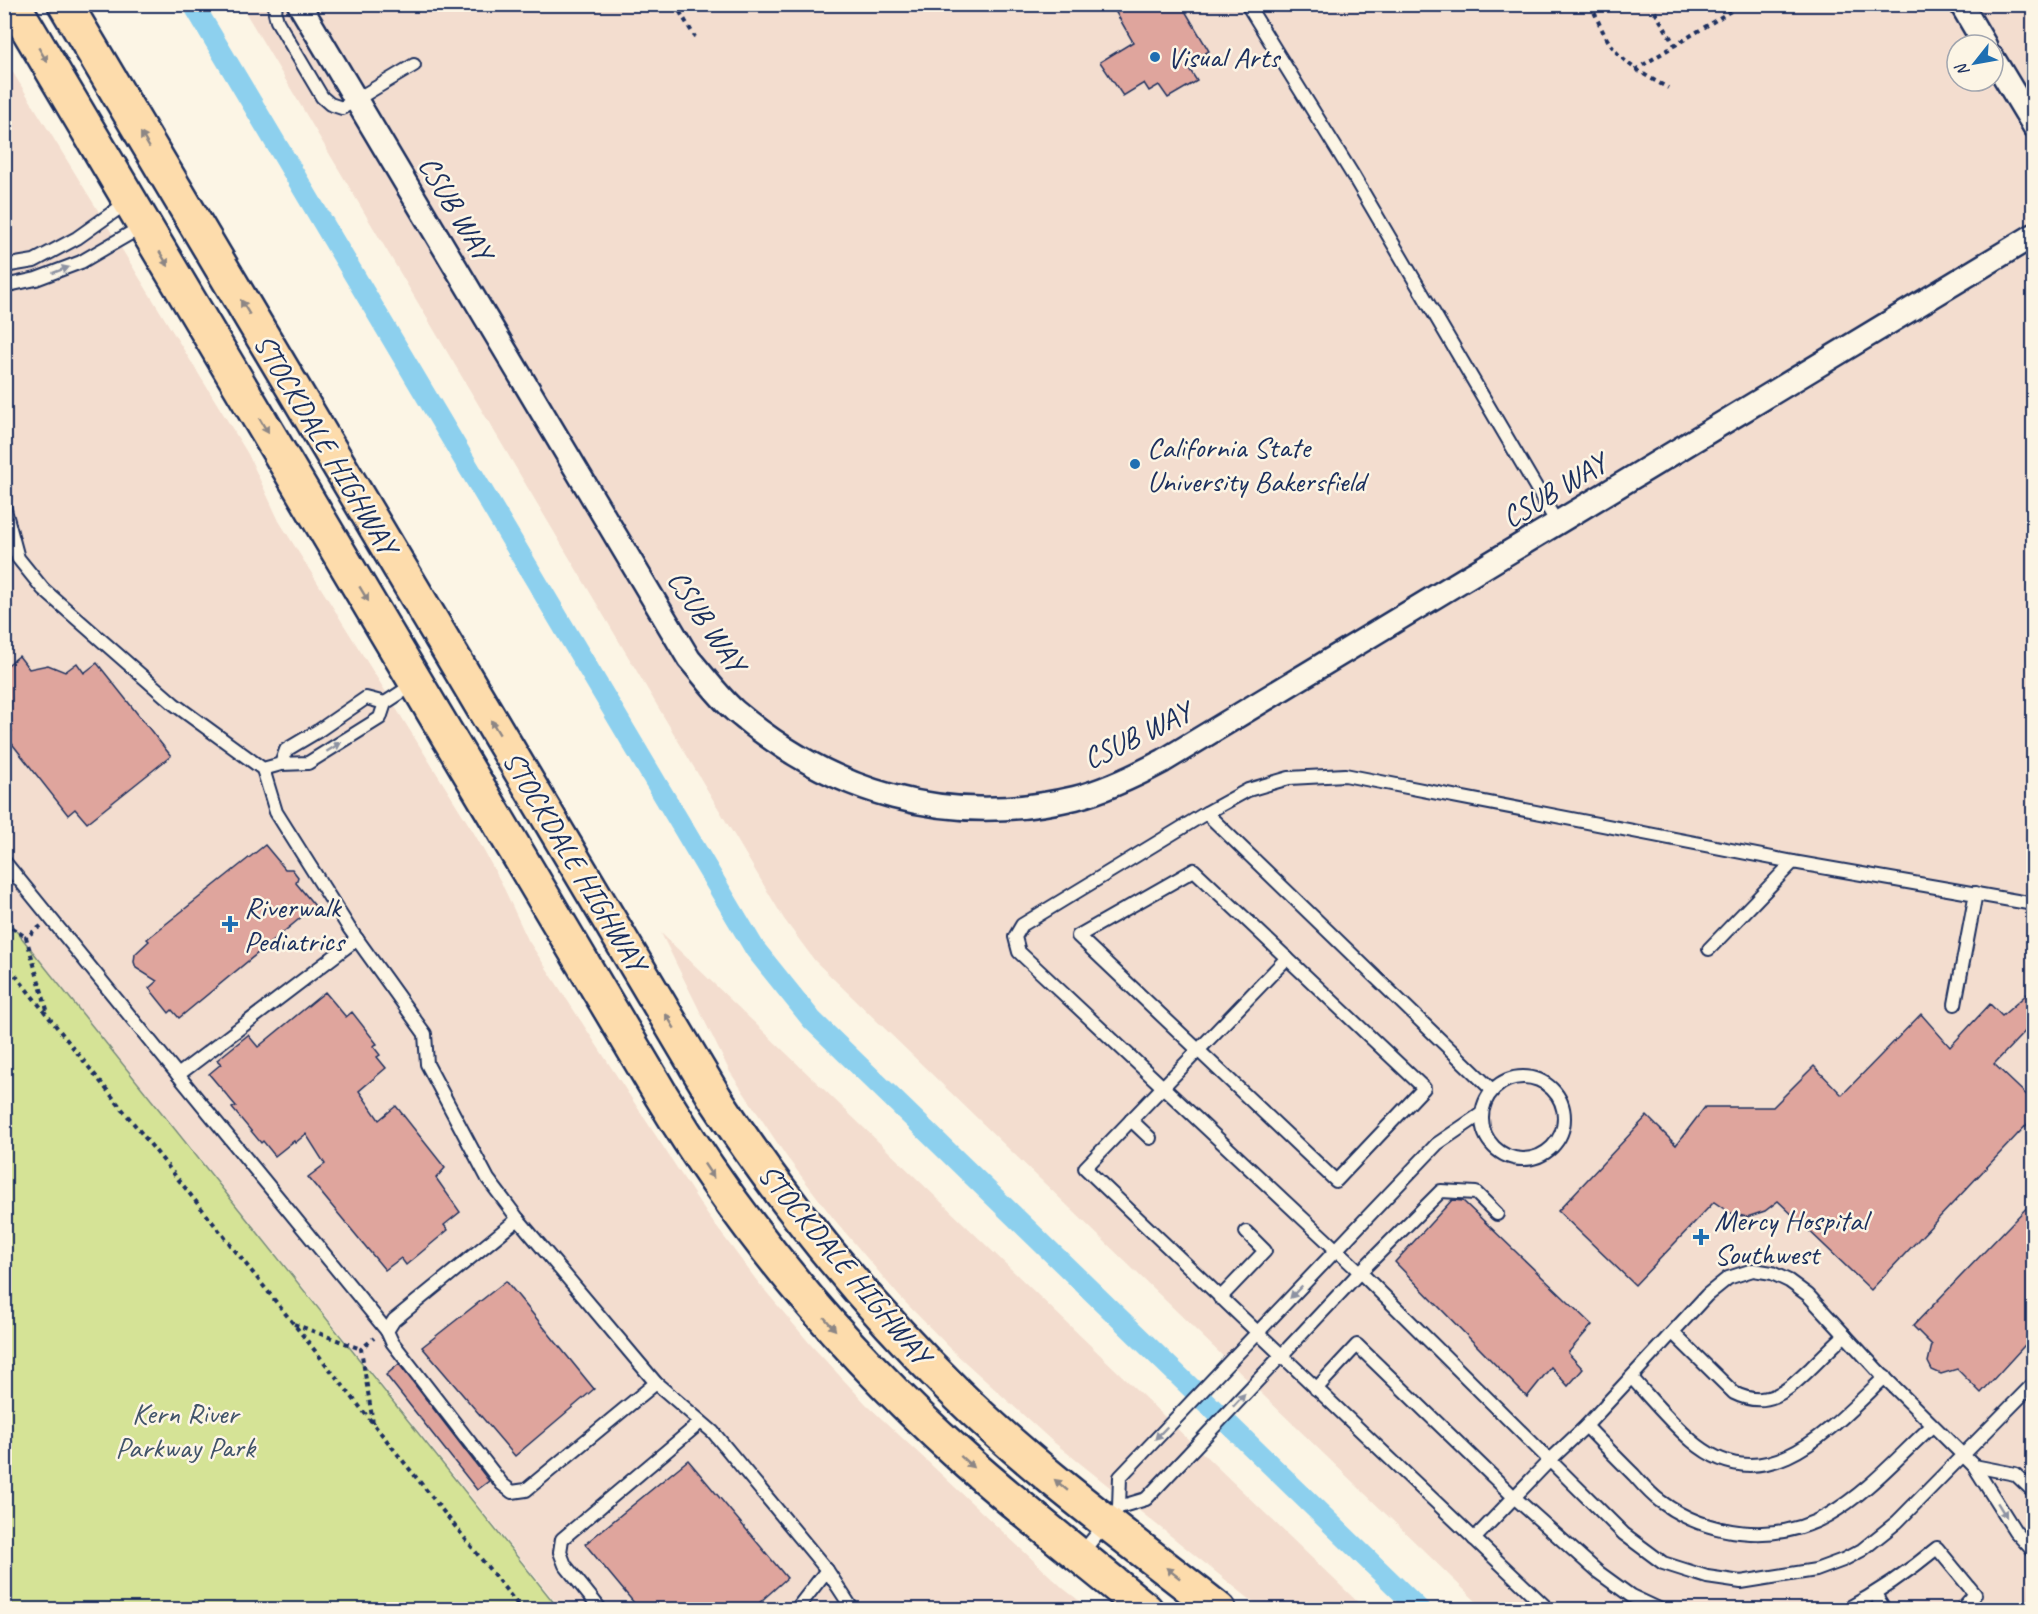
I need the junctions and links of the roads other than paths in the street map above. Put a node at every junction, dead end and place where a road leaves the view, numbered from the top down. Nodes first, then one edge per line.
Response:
1 (14, 4) edge
2 (65, 4) edge
3 (276, 4) edge
4 (299, 4) edge
5 (1247, 4) edge
6 (1961, 4) edge
7 (1978, 33) edge
8 (414, 65) dead end
9 (2005, 78) edge
10 (357, 100) junction
11 (2034, 126) edge
12 (137, 213) junction
13 (2034, 235) edge
14 (4, 266) edge
15 (4, 286) edge
16 (4, 506) edge
17 (1557, 523) junction
18 (416, 682) junction
19 (385, 703) junction
20 (281, 764) junction
21 (263, 769) junction
22 (1206, 813) junction
23 (4, 861) edge
24 (1793, 862) junction
25 (1976, 893) junction
26 (2034, 901) edge
27 (357, 939) junction
28 (1708, 949) dead end
29 (1287, 958) junction
30 (1955, 1005) dead end
31 (1197, 1051) junction
32 (178, 1076) junction
33 (1163, 1086) junction
34 (1492, 1090) junction
35 (1481, 1114) junction
36 (1131, 1120) junction
37 (1150, 1138) dead end
38 (1497, 1214) dead end
39 (518, 1219) junction
40 (1246, 1233) dead end
41 (1336, 1250) junction
42 (1360, 1272) junction
43 (1220, 1298) junction
44 (387, 1331) junction
45 (1257, 1332) junction
46 (1672, 1333) junction
47 (1845, 1335) junction
48 (1281, 1356) junction
49 (1884, 1377) junction
50 (1632, 1378) junction
51 (656, 1383) junction
52 (2034, 1383) edge
53 (1316, 1389) junction
54 (701, 1422) junction
55 (1586, 1426) junction
56 (1932, 1426) junction
57 (1963, 1456) junction
58 (1549, 1461) junction
59 (1974, 1466) junction
60 (2034, 1492) edge
61 (1514, 1497) junction
62 (1113, 1514) junction
63 (1474, 1539) junction
64 (2034, 1552) edge
65 (1079, 1556) junction
66 (827, 1570) junction
67 (1875, 1594) junction
68 (601, 1610) edge
69 (796, 1610) edge
70 (853, 1610) edge
71 (1146, 1610) edge
72 (1219, 1610) edge
73 (1549, 1610) edge
74 (1660, 1610) edge
75 (1845, 1610) edge
76 (1885, 1610) edge
77 (1960, 1610) edge

1 -> 12 main road, STOCKDALE HIGHWAY
62 -> 2 main road, STOCKDALE HIGHWAY
3 - 10 lane
4 - 10 street, CSUB WAY
5 - 17 lane
6 - 7 street
8 - 10 lane
9 - 11 street
10 - 17 street, CSUB WAY
12 - 14 lane
15 -> 12 lane
12 -> 18 main road, STOCKDALE HIGHWAY
13 - 17 street, CSUB WAY
16 - 21 lane
18 - 19 lane
18 -> 65 main road, STOCKDALE HIGHWAY
20 -> 19 lane
19 - 20 lane
20 - 21 lane
21 - 27 lane
22 - 24 lane
22 - 33 lane
22 - 34 lane
23 - 32 lane
24 - 25 lane
24 - 28 lane
25 - 26 lane
25 - 30 lane
27 - 32 lane
27 - 39 lane
29 - 31 lane
29 - 31 lane
29 - 31 lane
31 - 33 lane
32 - 44 lane
33 - 36 lane
33 - 41 lane
34 - 35 lane
34 - 35 lane
35 - 41 lane
36 - 37 lane
36 - 43 lane
38 - 42 lane
39 - 44 lane
39 - 51 lane
40 - 43 lane
41 - 42 lane
41 -> 45 lane
42 - 48 lane
42 - 58 lane
43 - 45 lane
44 - 51 lane
45 - 48 lane
45 -> 62 lane
46 - 47 lane
46 - 47 lane
46 - 50 lane
47 - 49 lane
48 - 53 lane
62 -> 48 lane
49 - 50 lane
49 - 56 lane
50 - 55 lane
51 - 54 lane
52 - 57 lane
53 - 61 lane
53 - 63 lane
54 - 66 lane
54 - 68 lane
55 - 56 lane
55 - 58 lane
56 - 57 lane
57 - 58 lane
57 - 59 lane
58 - 61 lane
59 - 60 lane
59 -> 64 lane
61 - 63 lane
61 - 74 lane
62 - 65 lane
72 -> 62 main road, STOCKDALE HIGHWAY
63 - 73 lane
65 - 71 main road, STOCKDALE HIGHWAY
66 - 69 lane
66 - 70 lane
67 - 75 lane
67 - 76 lane
67 - 77 lane

